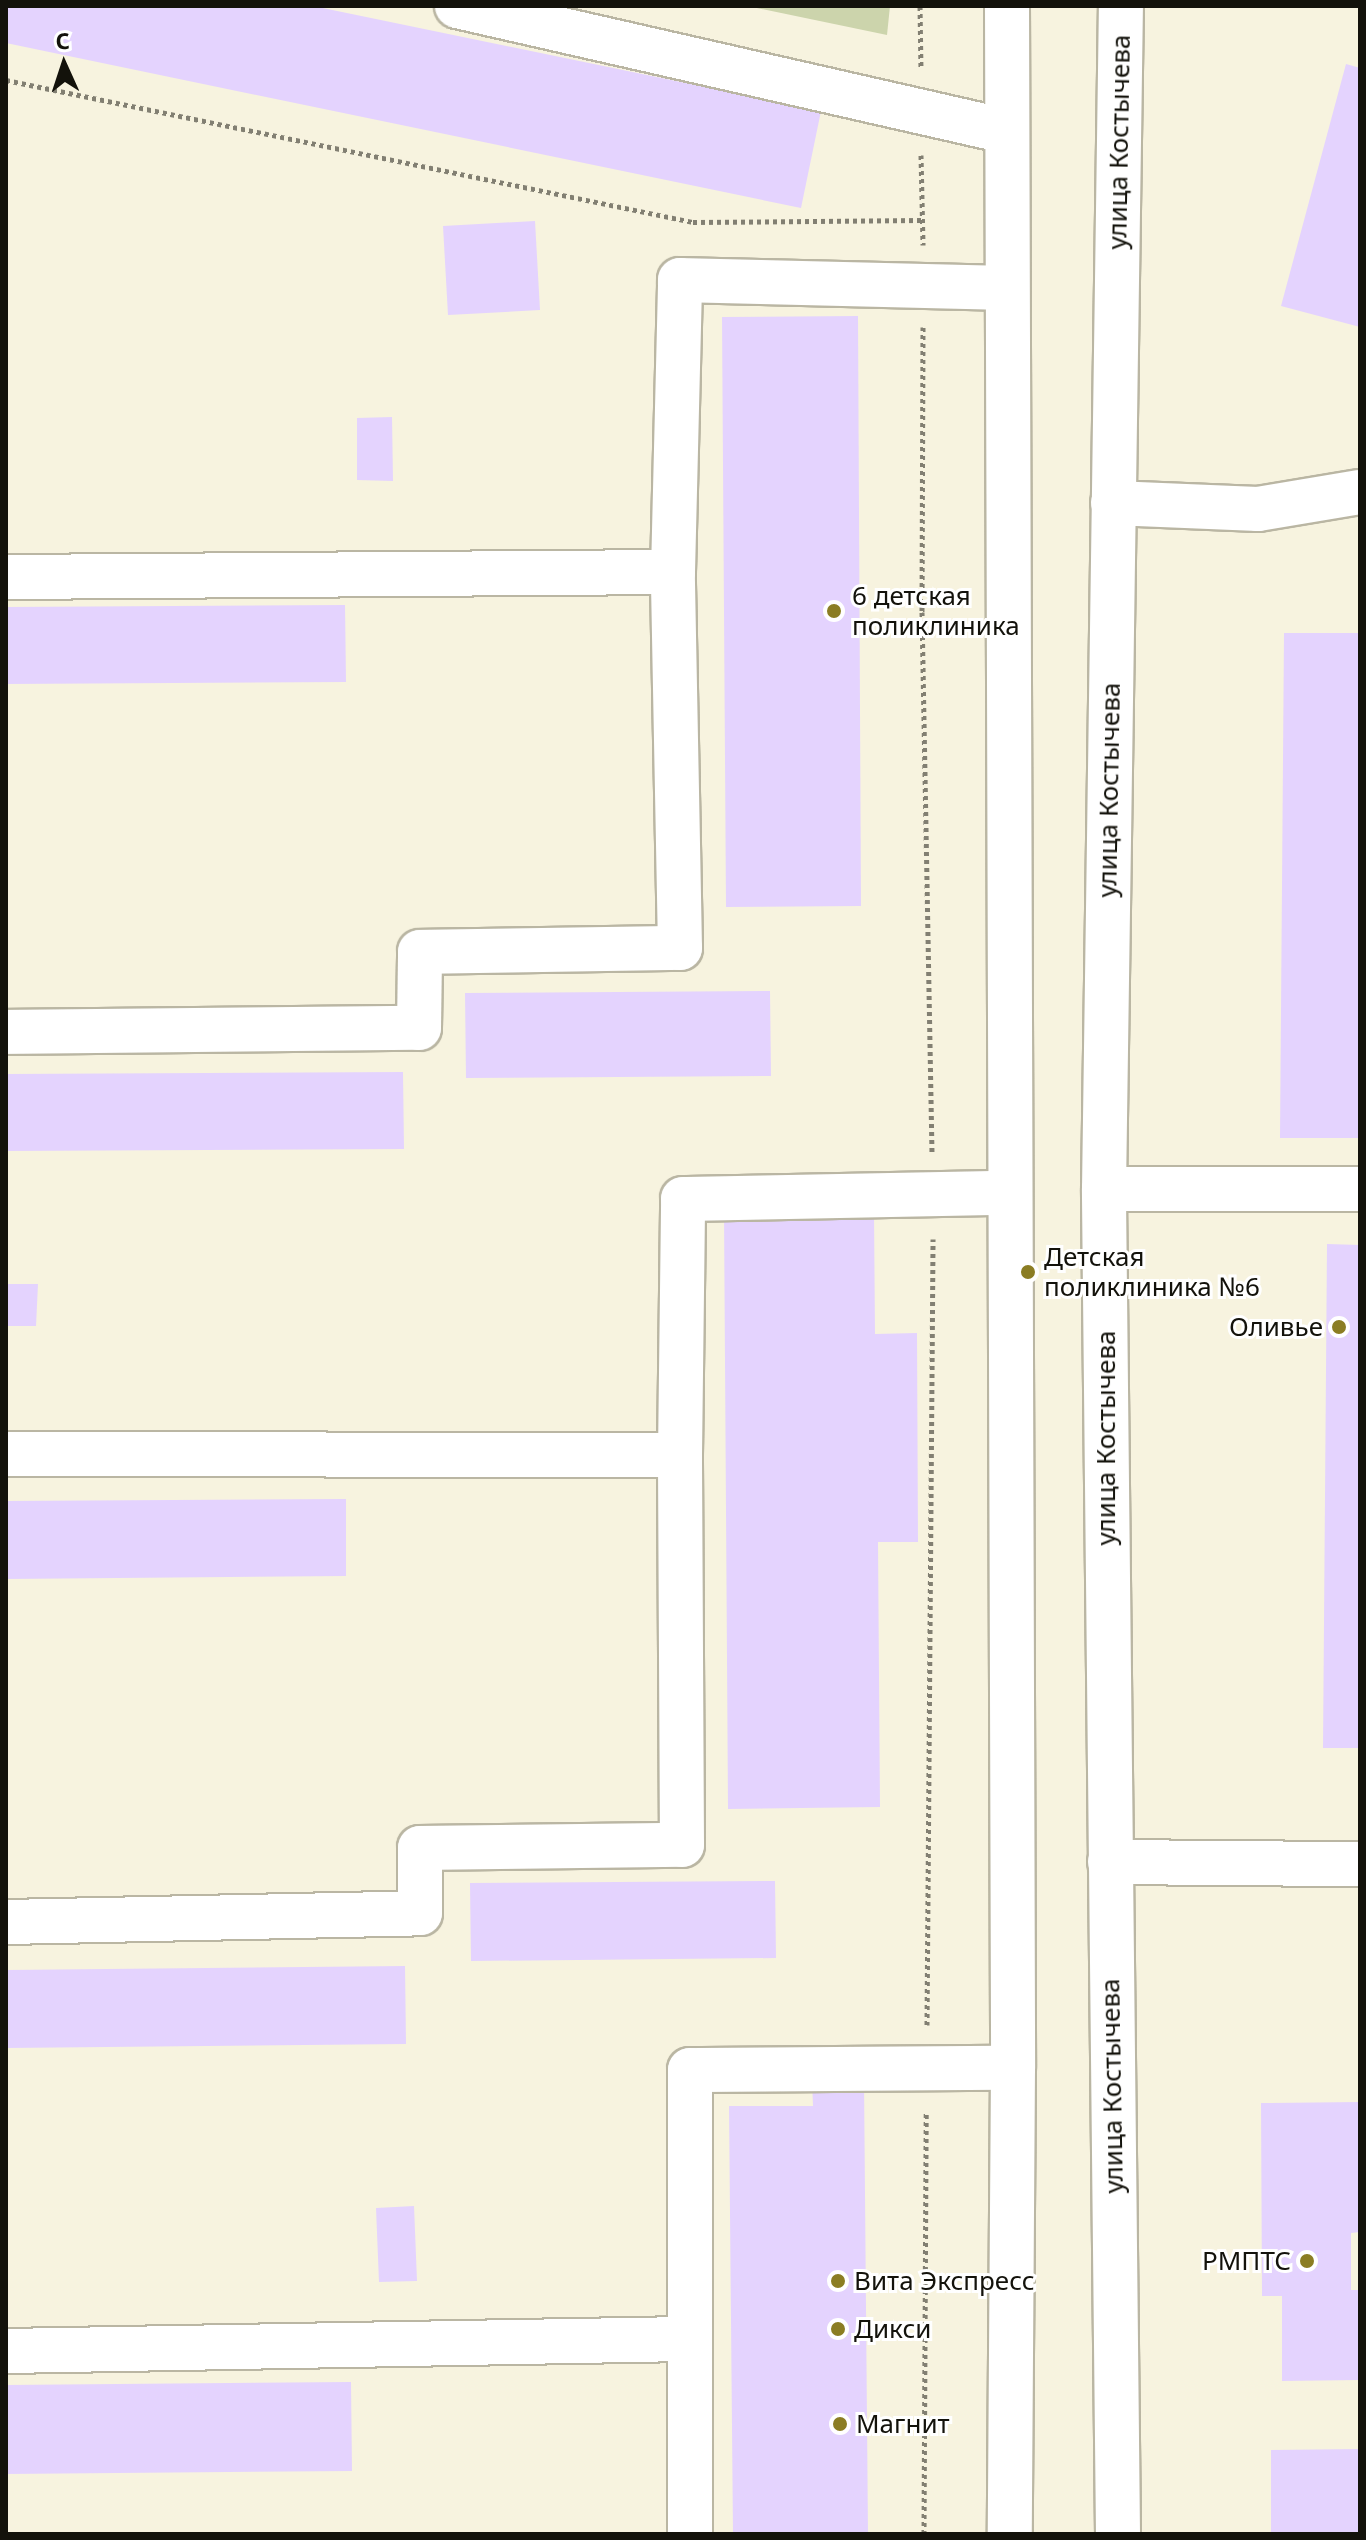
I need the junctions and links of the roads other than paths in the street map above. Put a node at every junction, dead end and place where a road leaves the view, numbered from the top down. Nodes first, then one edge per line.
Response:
1 (457, 6) edge
2 (1007, 6) edge
3 (1121, 6) edge
4 (1006, 131) junction
5 (1006, 288) junction
6 (1360, 492) edge
7 (1113, 503) junction
8 (673, 572) junction
9 (6, 577) edge
10 (6, 1032) edge
11 (1104, 1189) junction
12 (1360, 1189) edge
13 (1009, 1193) junction
14 (6, 1454) edge
15 (680, 1455) junction
16 (1110, 1862) junction
17 (1360, 1864) edge
18 (6, 1922) edge
19 (1013, 2068) junction
20 (689, 2339) junction
21 (6, 2351) edge
22 (690, 2534) edge
23 (1010, 2534) edge
24 (1118, 2534) edge

1 - 4 street
2 - 4 street
3 - 7 street, улица Костычева
4 - 5 street
5 - 8 street
5 - 13 street
6 - 7 street
7 - 11 street, улица Костычева
8 - 9 street
8 - 10 street
11 - 12 street
11 - 16 street, улица Костычева
13 - 15 street
13 - 19 street
14 - 15 street
15 - 18 street
16 - 17 street
16 - 24 street, улица Костычева
19 - 20 street
19 - 23 street
20 - 21 street
20 - 22 street

